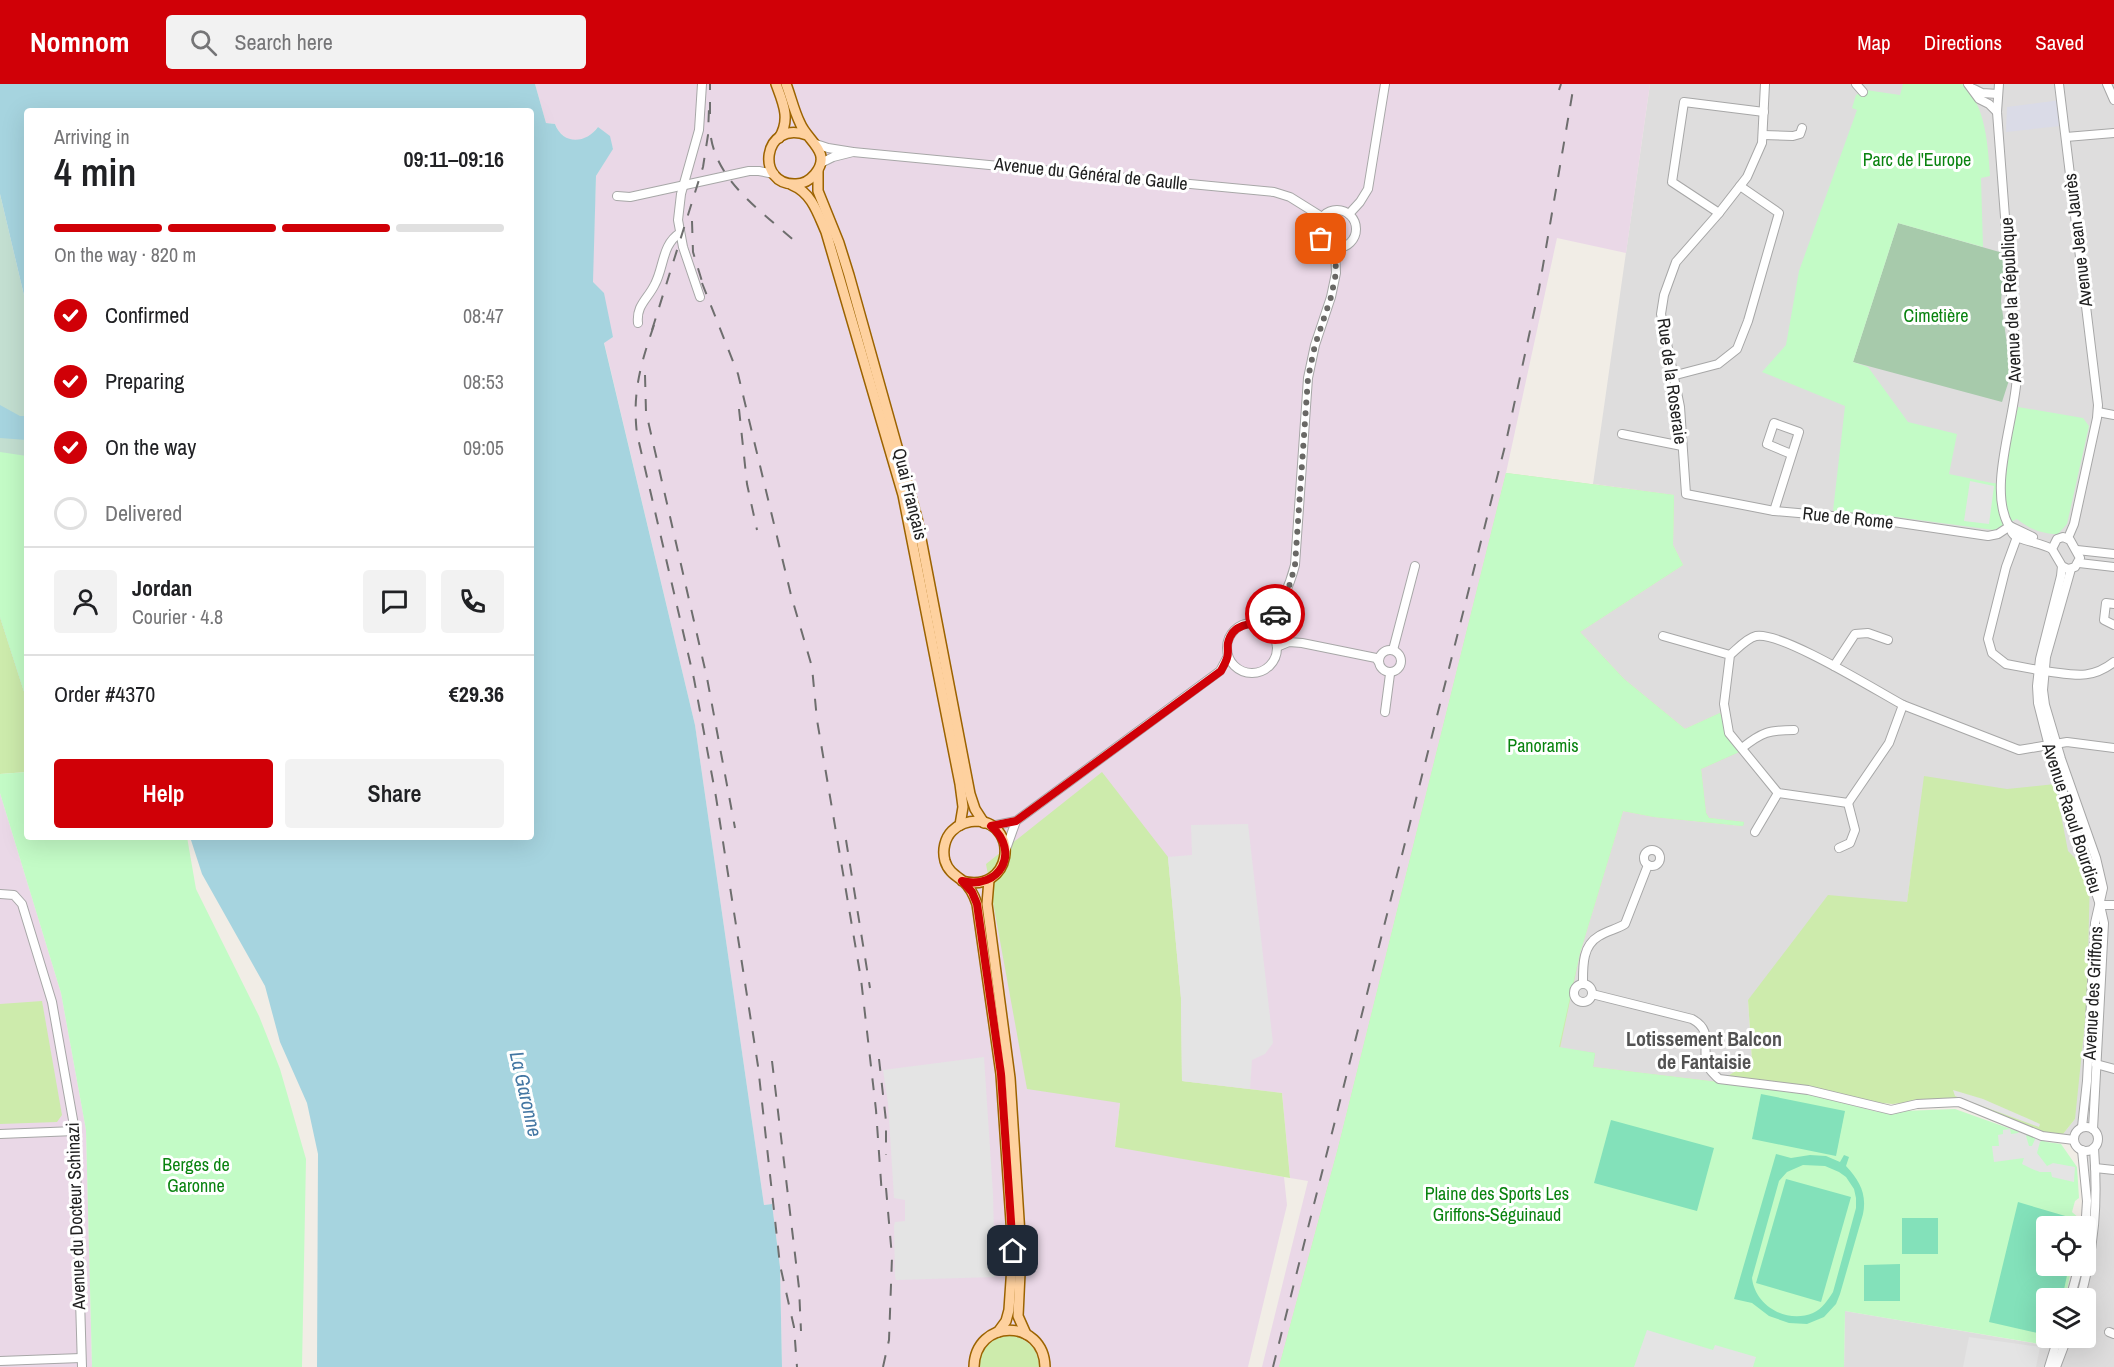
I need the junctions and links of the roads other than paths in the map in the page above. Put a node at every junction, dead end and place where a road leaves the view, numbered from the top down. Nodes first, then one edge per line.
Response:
1 (702, 84) edge
2 (776, 84) edge
3 (786, 84) edge
4 (1385, 84) edge
5 (1765, 84) edge
6 (1856, 84) edge
7 (1999, 84) edge
8 (2059, 84) edge
9 (2107, 84) edge
10 (1970, 86) edge
11 (1863, 92) dead end
12 (1998, 94) junction
13 (2114, 100) edge
14 (1764, 112) junction
15 (1997, 112) junction
16 (1802, 128) dead end
17 (2114, 133) edge
18 (807, 135) junction
19 (1763, 135) junction
20 (2066, 137) junction
21 (779, 138) junction
22 (816, 144) junction
23 (853, 152) junction
24 (819, 167) junction
25 (774, 174) junction
26 (684, 185) junction
27 (792, 185) junction
28 (1740, 186) junction
29 (617, 196) dead end
30 (1719, 213) junction
31 (1349, 214) junction
32 (1322, 217) junction
33 (680, 233) junction
34 (1335, 248) junction
35 (700, 297) dead end
36 (638, 323) dead end
37 (1672, 376) junction
38 (2097, 412) junction
39 (2114, 416) edge
40 (1622, 434) dead end
41 (1683, 446) junction
42 (1791, 454) junction
43 (1686, 494) joint
44 (1774, 511) junction
45 (2010, 526) junction
46 (2017, 537) junction
47 (2068, 538) junction
48 (2055, 540) junction
49 (2052, 549) junction
50 (2077, 550) junction
51 (2114, 554) edge
52 (2079, 563) junction
53 (1415, 566) dead end
54 (2062, 566) junction
55 (2114, 567) edge
56 (2071, 568) junction
57 (2114, 604) edge
58 (2114, 625) edge
59 (1266, 628) junction
60 (1663, 636) dead end
61 (1888, 640) dead end
62 (1276, 647) junction
63 (1393, 650) junction
64 (1730, 655) junction
65 (1228, 656) junction
66 (1378, 661) junction
67 (2114, 662) edge
68 (1834, 666) junction
69 (1240, 670) junction
70 (1221, 671) junction
71 (2041, 671) junction
72 (1390, 674) junction
73 (1903, 705) junction
74 (1385, 712) dead end
75 (1794, 730) dead end
76 (2053, 745) junction
77 (1742, 748) junction
78 (2114, 748) edge
79 (1778, 793) junction
80 (1848, 803) junction
81 (1016, 821) junction
82 (988, 824) junction
83 (960, 825) junction
84 (1755, 832) dead end
85 (1839, 848) dead end
86 (1006, 851) junction
87 (1648, 865) dead end
88 (989, 880) junction
89 (962, 881) junction
90 (0, 894) edge
91 (2100, 905) junction
92 (2114, 905) edge
93 (1583, 984) junction
94 (1592, 994) junction
95 (2096, 1064) junction
96 (2114, 1069) edge
97 (2090, 1094) junction
98 (2082, 1128) junction
99 (2094, 1130) junction
100 (75, 1131) junction
101 (0, 1134) edge
102 (2074, 1140) junction
103 (2094, 1148) junction
104 (2082, 1150) junction
105 (2095, 1168) junction
106 (2114, 1170) edge
107 (2086, 1216) edge
108 (2082, 1288) edge
109 (998, 1332) junction
110 (1026, 1334) junction
111 (2055, 1348) edge
112 (2063, 1348) edge
113 (81, 1358) junction
114 (0, 1361) edge
115 (1045, 1364) edge
116 (82, 1367) edge
117 (974, 1367) edge
118 (1055, 1367) edge
119 (2049, 1367) edge
120 (2056, 1367) edge

1 - 26 street
2 - 21 main road
3 - 18 main road
4 - 31 street
5 - 14 street, Rue de la Roseraie
6 - 11 street
7 - 12 street, Avenue de la République
8 - 20 street, Avenue Jean Jaurès
9 - 13 street
10 - 12 street
10 - 15 street
12 - 15 street, Avenue de la République
14 - 19 street, Rue de la Roseraie
14 - 30 street
15 - 45 street, Avenue de la République
16 - 19 street
17 - 20 street
18 - 21 main road
18 - 22 main road
19 - 28 street, Rue de la Roseraie
20 - 38 street, Avenue Jean Jaurès
21 - 25 main road
22 - 23 street, Avenue du Général de Gaulle
22 - 24 main road
23 - 24 street, Avenue du Général de Gaulle
23 - 32 street, Avenue du Général de Gaulle
24 - 27 main road
24 - 82 main road, Quai Français
25 - 26 street
25 - 27 main road
26 - 29 street
26 - 33 street
27 - 83 main road, Quai Français
28 - 30 street, Rue de la Roseraie
28 - 37 street
30 - 37 street, Rue de la Roseraie
31 - 32 street
31 - 34 street
32 - 34 street
33 - 35 street
33 - 36 street
34 - 59 street
37 - 41 street, Rue de la Roseraie
38 - 39 street
38 - 47 street
40 - 41 street
41 - 43 street, Rue de la Roseraie
42 - 42 street
42 - 44 street
43 - 44 street, Rue de Rome
44 - 45 street, Rue de Rome
45 - 46 street, Avenue de la République
45 - 48 street
46 - 49 street
46 - 71 street
47 - 48 street
47 - 50 street
48 - 49 street
49 - 54 street
50 - 51 street
50 - 52 street
52 - 55 street
52 - 56 street
53 - 63 street
54 - 56 street
54 - 71 street, Avenue Raoul Bourdieu
56 - 71 street, Avenue Raoul Bourdieu
57 - 58 street
59 - 62 street
59 - 65 street
60 - 64 street
61 - 68 street
62 - 66 street
62 - 69 street
63 - 66 street
63 - 72 street
64 - 68 street
64 - 77 street
65 - 69 street
65 - 70 street
66 - 72 street
67 - 71 street
68 - 73 street
69 - 70 street
70 - 81 street
71 - 76 street, Avenue Raoul Bourdieu
72 - 74 street
73 - 76 street
73 - 80 street
75 - 77 street
76 - 78 street
76 - 91 street, Avenue Raoul Bourdieu
77 - 79 street
79 - 80 street
79 - 84 street
80 - 85 street
81 - 82 street
81 - 86 street
82 - 83 main road
82 - 86 main road
83 - 89 main road
86 - 88 main road
87 - 93 street
88 - 89 main road
88 - 110 main road
89 - 109 main road
90 - 100 street, Avenue du Docteur Schinazi
91 - 92 street
91 - 95 street, Avenue des Griffons
91 - 97 street, Avenue des Griffons
93 - 94 street
93 - 94 street
94 - 102 street
95 - 96 street
95 - 97 street, Avenue des Griffons
97 - 98 street, Avenue des Griffons
97 - 99 street, Avenue des Griffons
98 - 99 street
98 - 102 street
99 - 103 street
100 - 101 street
100 - 113 street, Avenue du Docteur Schinazi
102 - 104 street
103 - 104 street
103 - 105 street
104 - 107 street
105 - 106 street
105 - 108 street
109 - 110 main road
109 - 117 main road
110 - 115 main road
111 - 119 street
112 - 120 street
113 - 114 street
113 - 116 street, Avenue du Docteur Schinazi
115 - 118 main road

